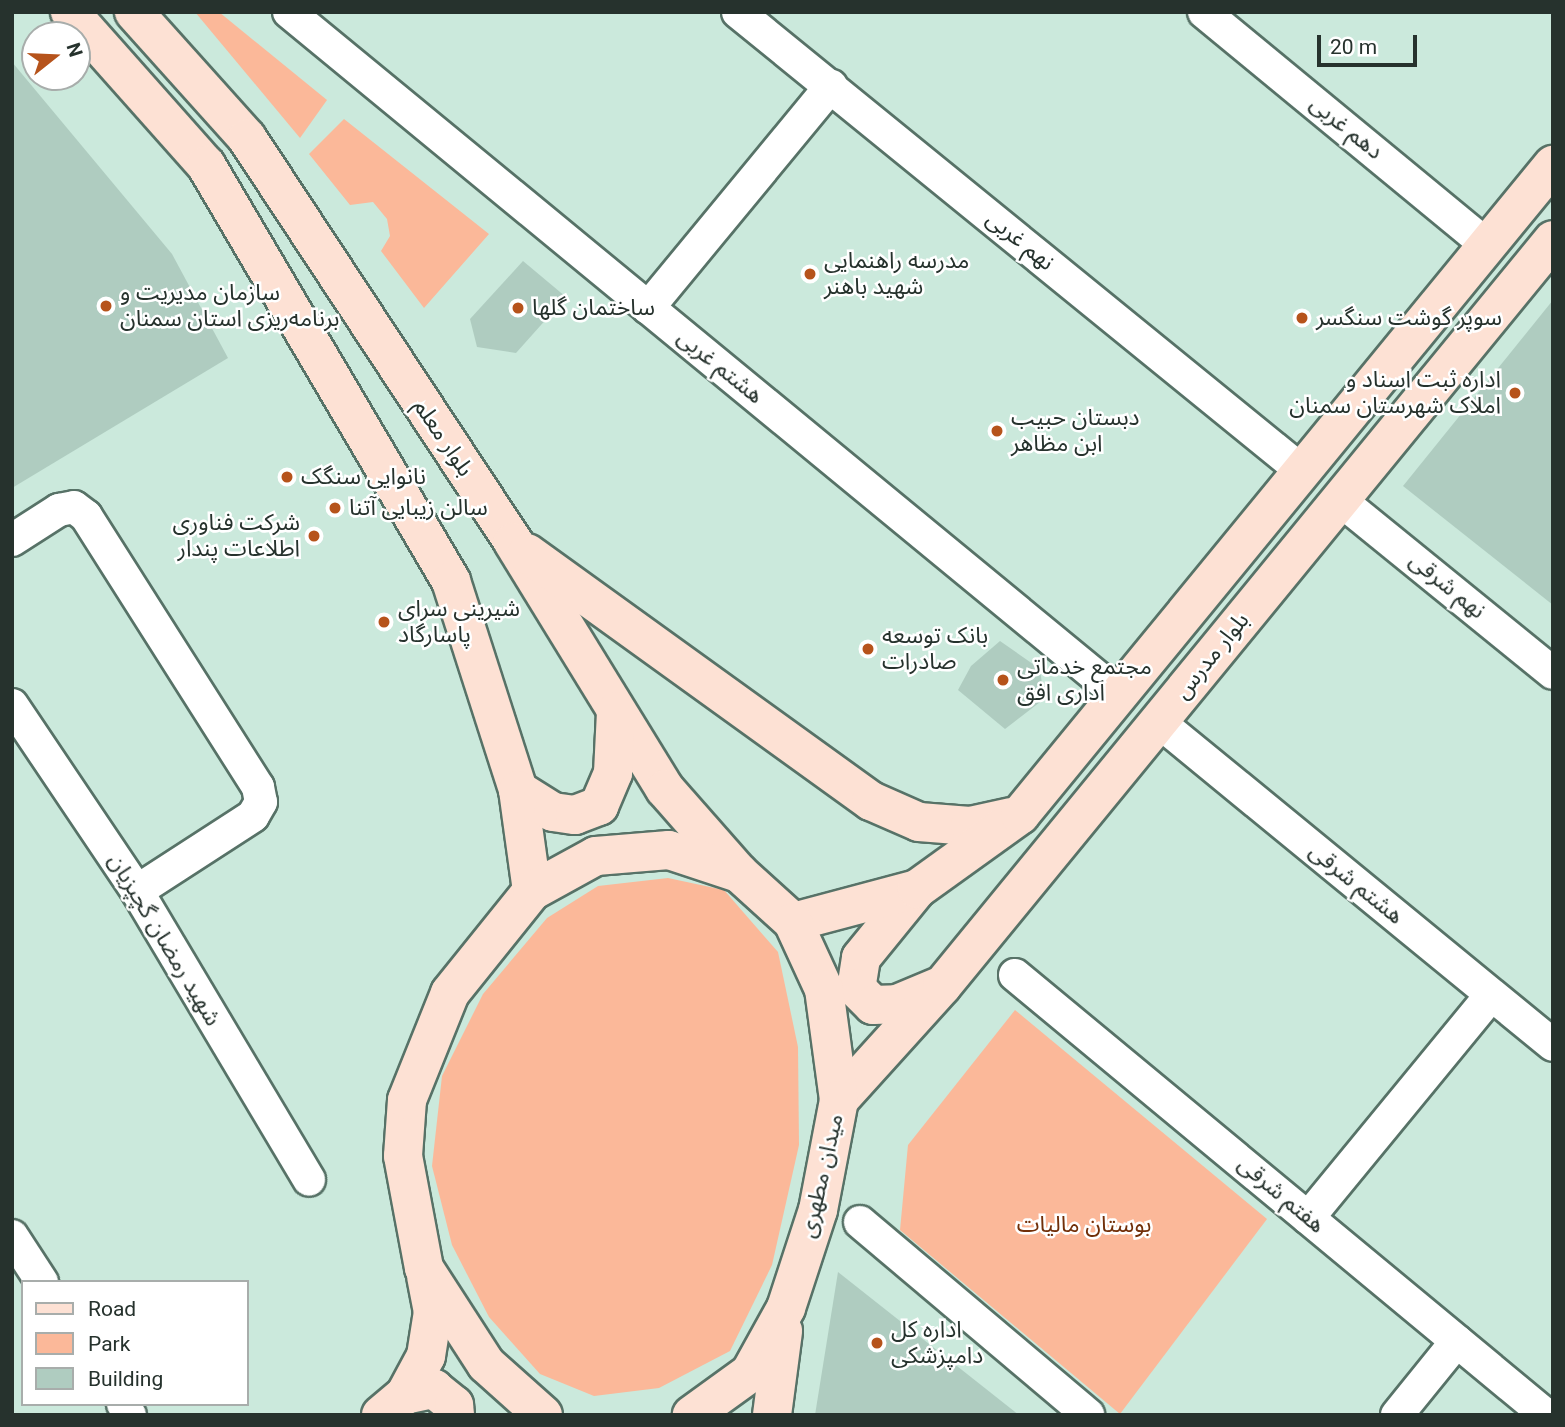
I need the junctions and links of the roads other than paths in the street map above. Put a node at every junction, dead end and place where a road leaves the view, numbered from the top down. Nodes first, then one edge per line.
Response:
1 (70, 12) edge
2 (134, 12) edge
3 (289, 12) edge
4 (738, 12) edge
5 (1204, 12) edge
6 (831, 86) junction
7 (1553, 165) edge
8 (1540, 205) edge
9 (1553, 240) edge
10 (1487, 244) junction
11 (648, 308) junction
12 (1302, 471) junction
13 (1340, 500) junction
14 (12, 540) edge
15 (513, 542) junction
16 (1553, 673) edge
17 (1119, 695) junction
18 (12, 705) edge
19 (616, 711) junction
20 (1158, 722) junction
21 (518, 790) junction
22 (1020, 815) junction
23 (739, 873) junction
24 (916, 889) junction
25 (137, 891) junction
26 (532, 891) junction
27 (793, 922) junction
28 (1015, 975) dead end
29 (942, 986) junction
30 (1491, 995) junction
31 (1553, 1045) edge
32 (839, 1100) junction
33 (309, 1180) dead end
34 (1308, 1218) junction
35 (860, 1222) dead end
36 (12, 1236) edge
37 (424, 1268) junction
38 (41, 1280) edge
39 (786, 1308) junction
40 (1457, 1341) junction
41 (393, 1405) edge
42 (527, 1411) edge
43 (455, 1415) edge
44 (691, 1415) edge
45 (772, 1415) edge
46 (1088, 1415) edge
47 (1397, 1415) edge
48 (1546, 1415) edge

1 - 21 main road
2 - 15 main road, بلوار معلم
3 - 11 street, هشتم غربی
4 - 6 street, نهم غربی
5 - 10 street, دهم غربی
6 - 11 street
6 - 12 street, نهم غربی
7 - 8 main road, بلوار مدرس
8 - 10 main road, بلوار مدرس
9 - 13 main road, بلوار مدرس
10 - 12 main road, بلوار مدرس
11 - 17 street, هشتم غربی
12 - 17 main road, بلوار مدرس
13 - 16 street, نهم شرقی
13 - 20 main road, بلوار مدرس
14 - 25 street
15 - 19 main road, بلوار معلم
15 - 22 main road
17 - 22 main road, بلوار مدرس
18 - 25 street, شهید رمضان گچپزیان
19 - 21 main road
19 - 23 main road, بلوار معلم
20 - 29 main road, بلوار مدرس
20 - 30 street, هشتم شرقی
21 - 26 main road
22 - 24 main road, بلوار مدرس
23 - 26 main road, میدان مطهری
23 - 27 main road, میدان مطهری
24 - 27 main road, بلوار مدرس
24 - 29 main road
25 - 33 street, شهید رمضان گچپزیان
26 - 37 main road, میدان مطهری
27 - 32 main road, میدان مطهری
28 - 34 street, هفتم شرقی
29 - 32 main road, بلوار مدرس
30 - 31 street, هشتم شرقی
30 - 34 street
32 - 39 main road, میدان مطهری
34 - 40 street, هفتم شرقی
35 - 46 street
36 - 38 street
37 - 41 main road
37 - 42 main road, میدان مطهری
39 - 44 main road, میدان مطهری
39 - 45 main road
40 - 47 street
40 - 48 street, هفتم شرقی
41 - 43 main road

